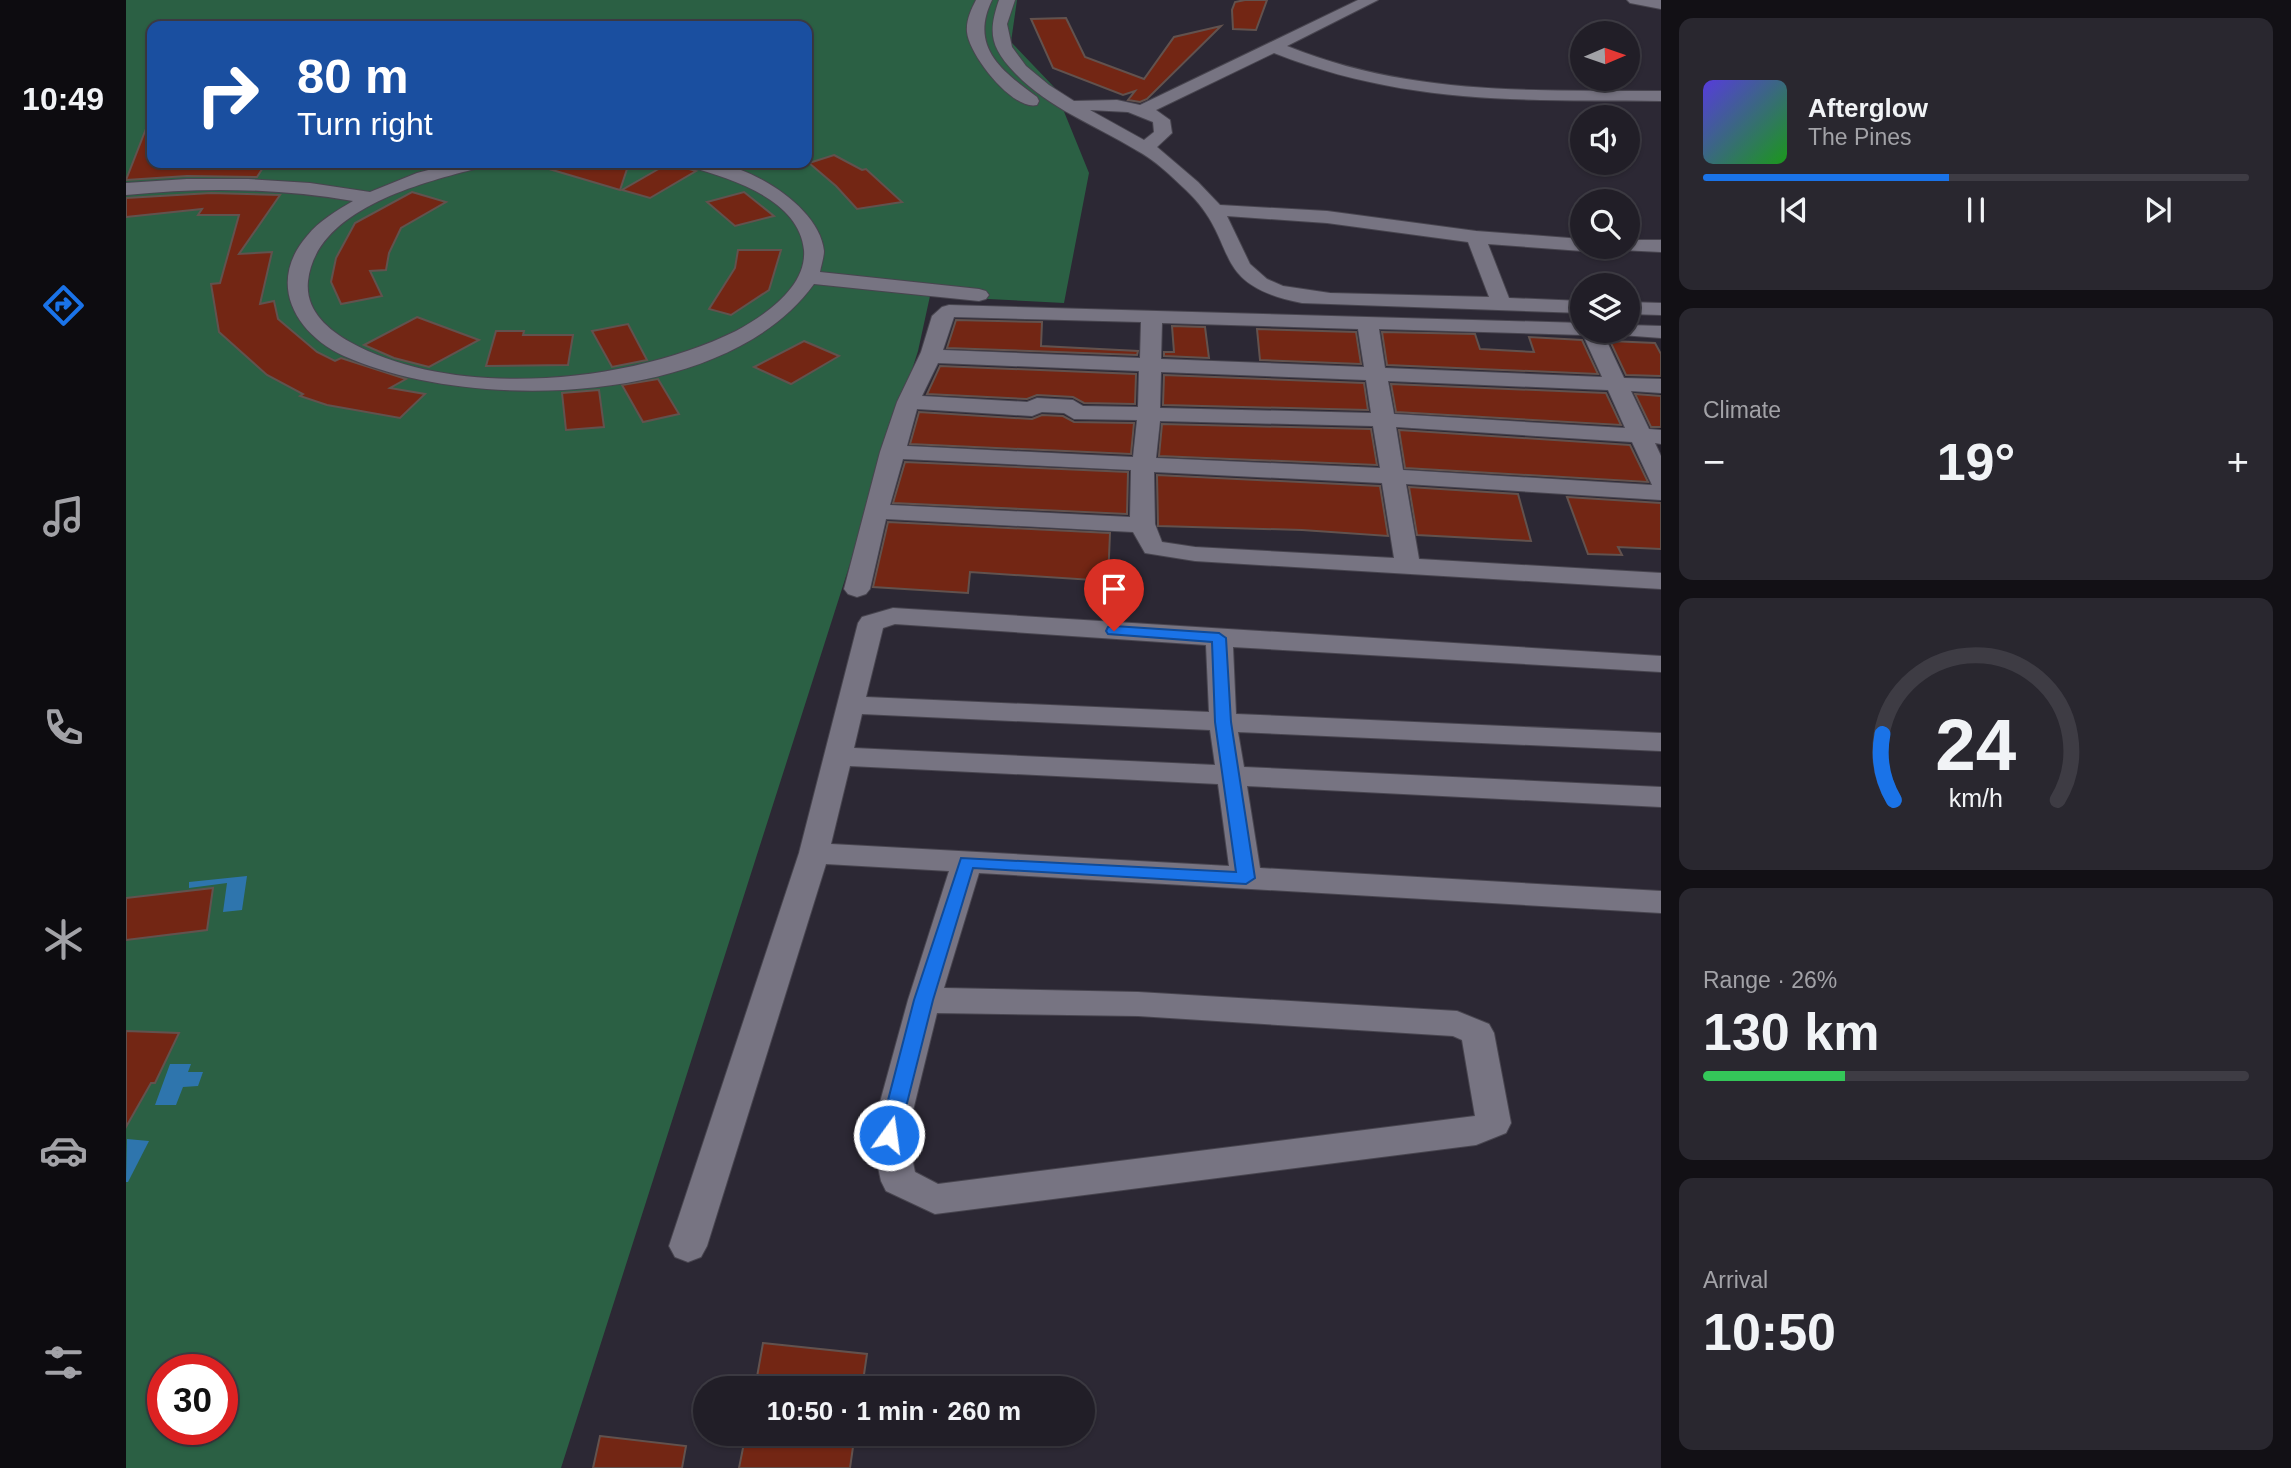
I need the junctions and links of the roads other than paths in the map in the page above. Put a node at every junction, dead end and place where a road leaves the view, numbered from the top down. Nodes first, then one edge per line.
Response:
1 (984, 0) edge
2 (1007, 0) edge
3 (1370, 0) edge
4 (1635, 0) edge
5 (1661, 4) edge
6 (1274, 47) junction
7 (1661, 96) edge
8 (1069, 107) junction
9 (1145, 109) junction
10 (1100, 137) dead end
11 (1146, 147) junction
12 (458, 168) edge
13 (716, 168) edge
14 (126, 189) edge
15 (371, 198) junction
16 (1214, 210) junction
17 (1476, 237) junction
18 (1570, 243) edge
19 (1640, 246) edge
20 (1661, 246) edge
21 (808, 277) junction
22 (1501, 303) junction
23 (1570, 306) edge
24 (1640, 308) edge
25 (1661, 309) edge
26 (1152, 316) junction
27 (1367, 324) junction
28 (1570, 326) edge
29 (1570, 327) edge
30 (1640, 329) edge
31 (1661, 330) edge
32 (1597, 343) edge
33 (930, 356) junction
34 (1148, 365) junction
35 (1376, 374) junction
36 (1616, 384) junction
37 (1661, 386) edge
38 (908, 402) junction
39 (1149, 414) junction
40 (1384, 420) junction
41 (1651, 436) edge
42 (892, 452) junction
43 (1143, 464) junction
44 (1393, 476) junction
45 (1661, 481) edge
46 (1661, 493) edge
47 (876, 511) junction
48 (1143, 525) junction
49 (1408, 566) junction
50 (1661, 581) edge
51 (857, 589) dead end
52 (1219, 638) junction
53 (1661, 664) edge
54 (850, 705) junction
55 (1223, 722) junction
56 (1661, 742) edge
57 (838, 756) junction
58 (1231, 775) junction
59 (1661, 797) edge
60 (814, 853) junction
61 (967, 862) junction
62 (1246, 878) junction
63 (1661, 902) edge
64 (924, 1000) junction
65 (688, 1246) dead end

1 - 10 street
2 - 8 street
3 - 6 street
4 - 5 street
6 - 7 street
6 - 9 street
8 - 9 street
8 - 11 street
9 - 11 street
11 - 16 street
12 - 15 street
13 - 21 street
14 - 15 street
15 - 21 street
16 - 17 street
16 - 22 street
17 - 18 street
17 - 22 street
19 - 20 street
21 - 28 street
22 - 23 street
24 - 25 street
26 - 27 street
26 - 33 street
26 - 34 street
27 - 29 street
27 - 35 street
30 - 31 street
32 - 36 street
33 - 34 street
33 - 38 street
34 - 35 street
34 - 39 street
35 - 36 street
35 - 40 street
36 - 37 street
36 - 41 street
38 - 39 street
38 - 42 street
39 - 40 street
39 - 43 street
40 - 41 street
40 - 44 street
41 - 45 street
42 - 43 street
42 - 47 street
43 - 44 street
43 - 48 street
44 - 46 street
44 - 49 street
47 - 48 street
47 - 51 street
48 - 49 street
49 - 50 street
52 - 53 street
52 - 54 street
52 - 55 street
54 - 55 street
54 - 57 street
55 - 56 street
55 - 58 street
57 - 58 street
57 - 60 street
58 - 59 street
58 - 62 street
60 - 61 street
60 - 65 street
61 - 62 street
61 - 64 street
62 - 63 street
64 - 64 street

